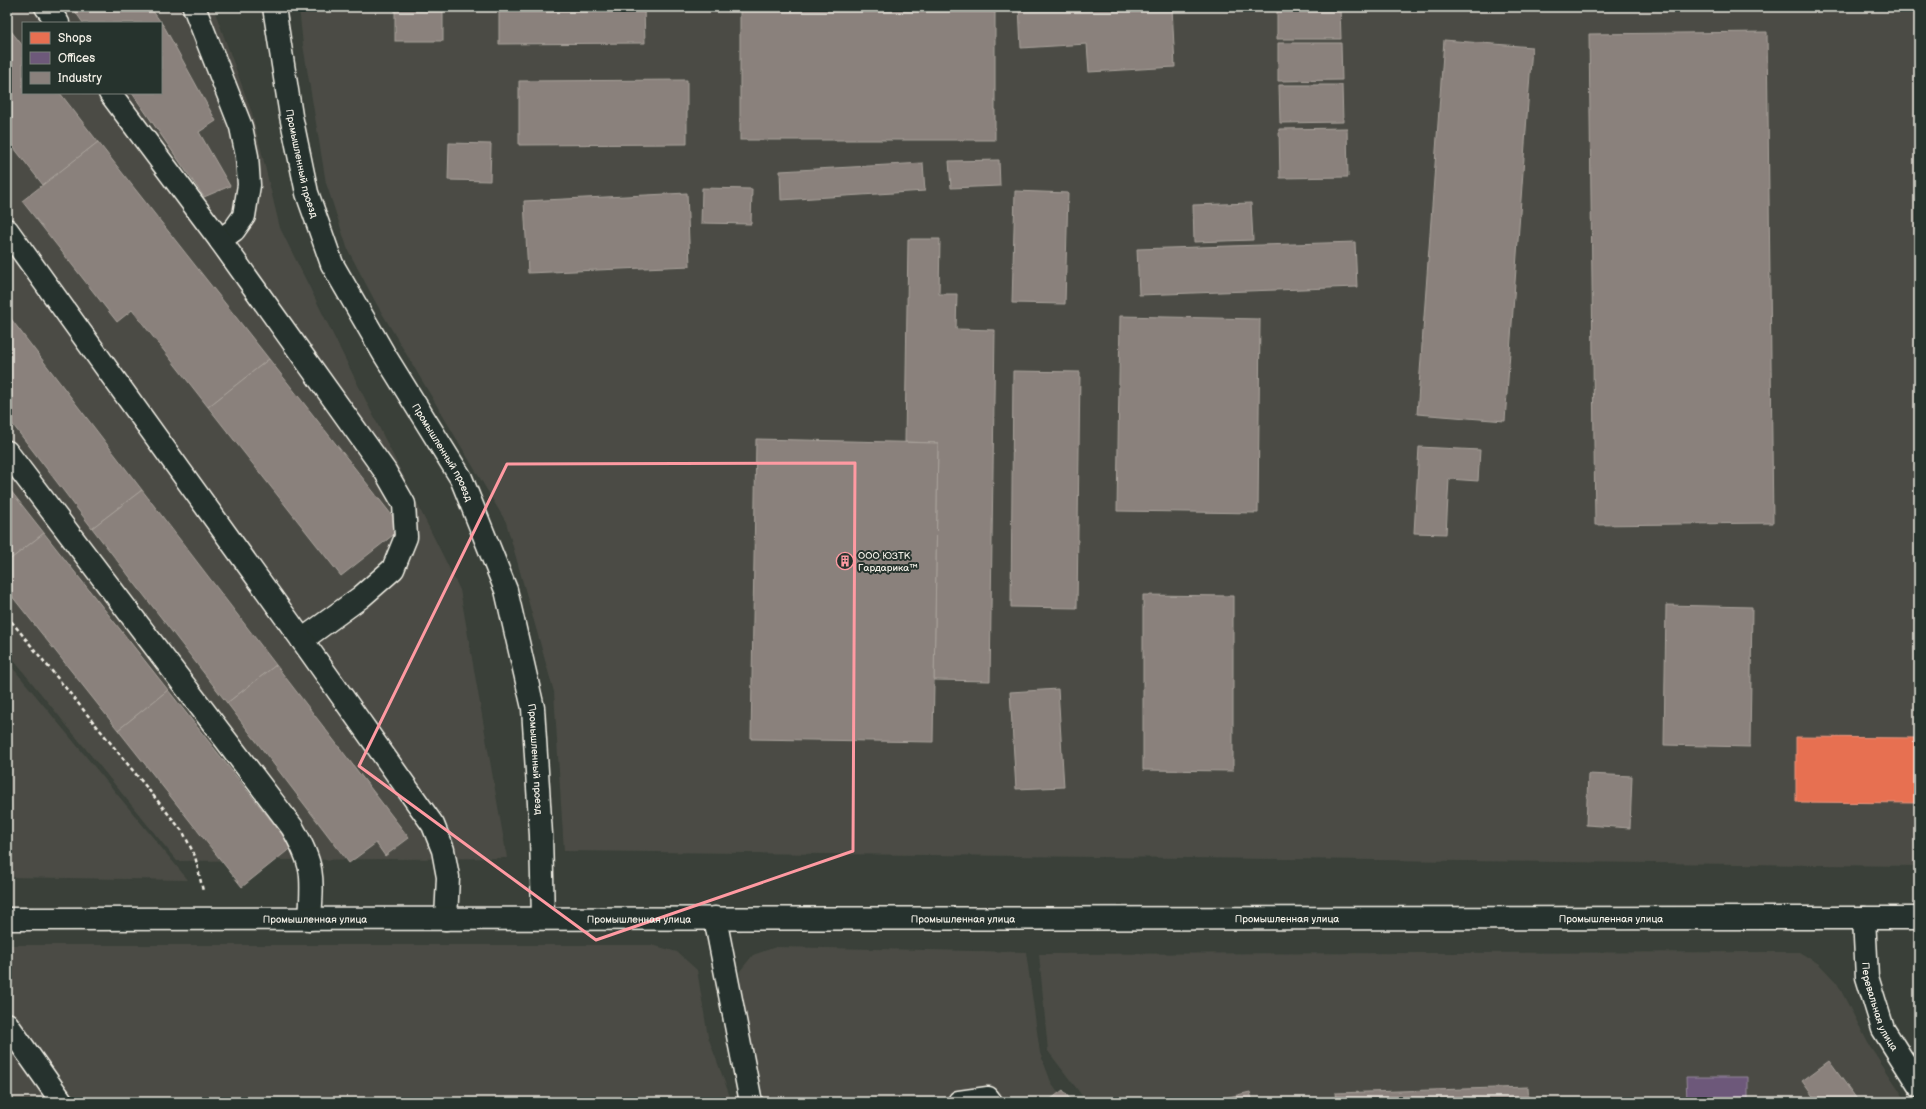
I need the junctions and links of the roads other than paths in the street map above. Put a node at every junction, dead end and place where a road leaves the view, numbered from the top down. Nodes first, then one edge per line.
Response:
1 (46, 7) edge
2 (194, 7) edge
3 (274, 7) edge
4 (57, 22) edge
5 (111, 94) edge
6 (7, 230) edge
7 (220, 240) junction
8 (7, 452) edge
9 (302, 640) junction
10 (543, 918) junction
11 (715, 918) junction
12 (1864, 918) junction
13 (1919, 918) edge
14 (7, 919) edge
15 (310, 919) junction
16 (446, 919) junction
17 (7, 1024) edge
18 (1919, 1086) edge
19 (62, 1102) edge
20 (751, 1102) edge
21 (959, 1102) edge
22 (991, 1102) edge

1 - 4 street
2 - 7 street
3 - 10 street, Промышленный проезд
5 - 7 street
6 - 9 street
7 - 9 street
8 - 15 street
9 - 16 street
10 - 11 street, Промышленная улица
10 - 16 street, Промышленная улица
11 - 12 street, Промышленная улица
11 - 20 street
12 - 13 street, Промышленная улица
12 - 18 street, Перевальная улица
14 - 15 street, Промышленная улица
15 - 16 street, Промышленная улица
17 - 19 street
21 - 22 street

